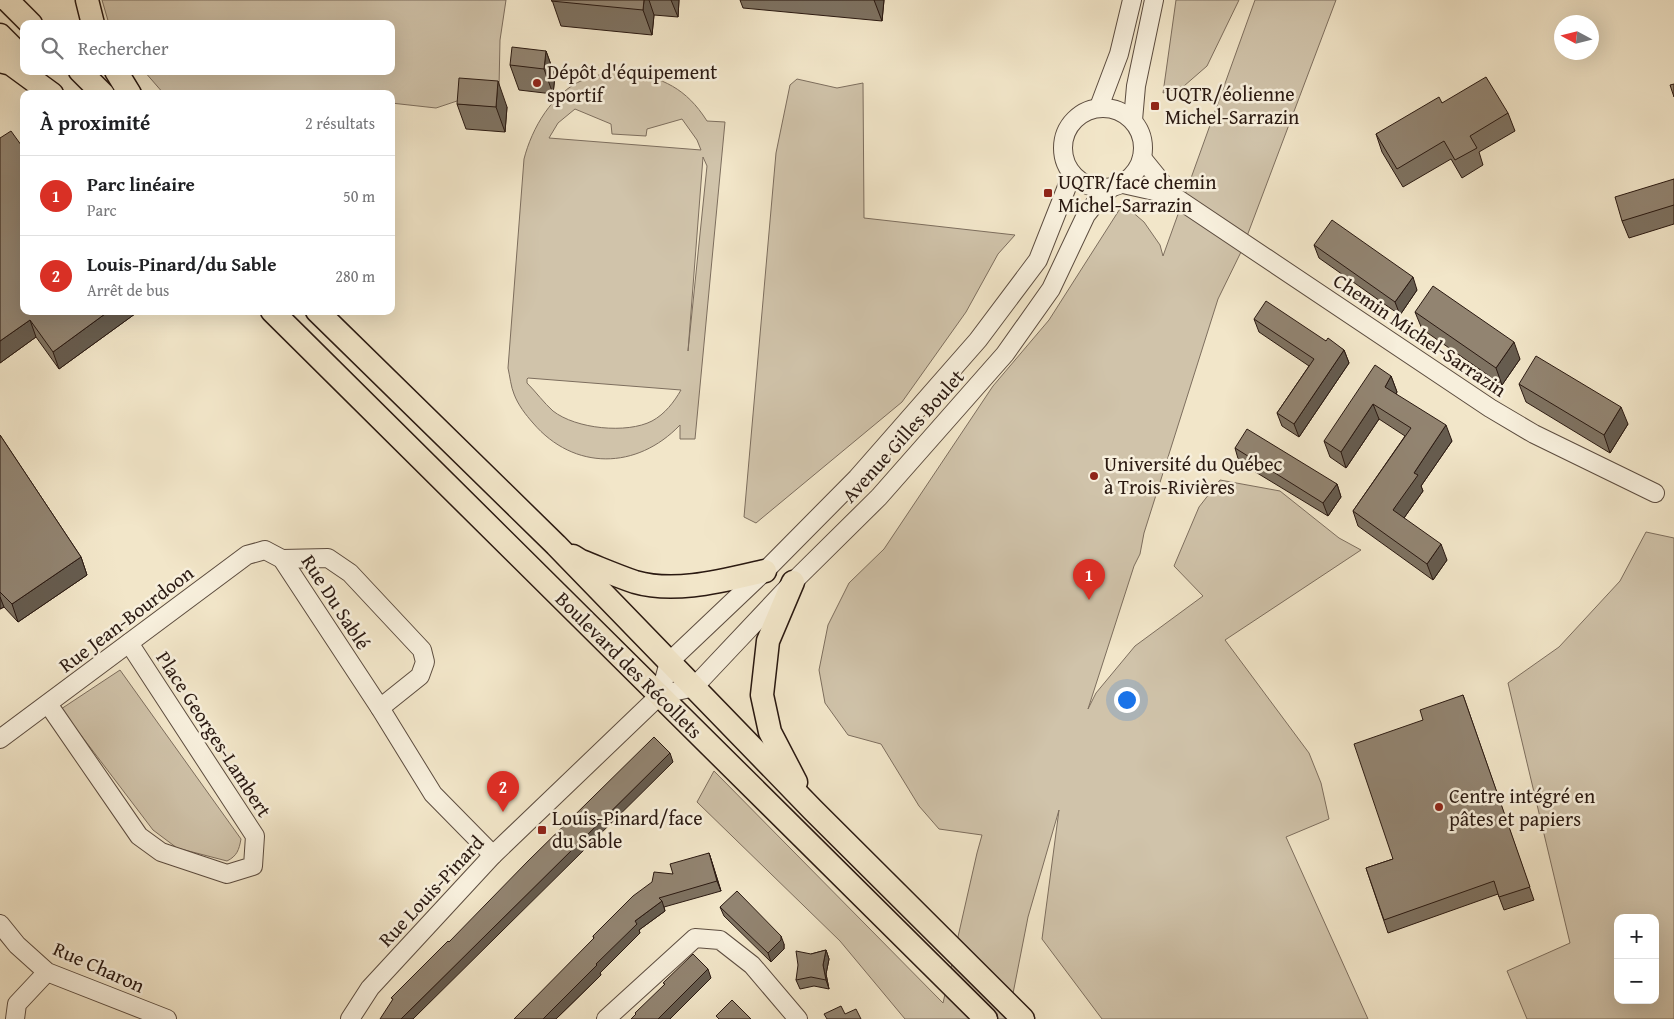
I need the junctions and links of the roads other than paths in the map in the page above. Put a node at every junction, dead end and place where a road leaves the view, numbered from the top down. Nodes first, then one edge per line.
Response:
1 (6, 0) edge
2 (87, 0) edge
3 (1132, 0) edge
4 (1154, 0) edge
5 (27, 20) edge
6 (92, 20) edge
7 (0, 35) edge
8 (20, 55) edge
9 (0, 61) edge
10 (20, 71) edge
11 (26, 75) edge
12 (40, 75) edge
13 (84, 75) edge
14 (118, 75) edge
15 (47, 90) edge
16 (55, 90) edge
17 (99, 90) edge
18 (128, 90) edge
19 (1099, 107) junction
20 (1133, 120) junction
21 (1142, 158) junction
22 (1072, 174) junction
23 (1117, 186) junction
24 (1172, 195) junction
25 (276, 315) edge
26 (321, 315) edge
27 (978, 340) junction
28 (1005, 354) junction
29 (857, 478) junction
30 (1655, 493) dead end
31 (879, 497) junction
32 (556, 545) junction
33 (282, 559) junction
34 (765, 571) junction
35 (793, 582) junction
36 (129, 643) junction
37 (669, 662) junction
38 (694, 687) junction
39 (660, 695) junction
40 (48, 704) junction
41 (380, 708) junction
42 (0, 740) edge
43 (813, 810) junction
44 (493, 855) junction
45 (0, 924) edge
46 (47, 972) junction
47 (16, 1019) edge
48 (167, 1019) edge
49 (350, 1019) edge
50 (606, 1019) edge
51 (798, 1019) edge
52 (986, 1019) edge
53 (1023, 1019) edge

1 - 5 main road
2 - 6 main road
3 - 19 street
4 - 20 street
7 - 8 main road
9 - 10 main road
11 - 15 main road
12 - 16 main road
13 - 17 main road
14 - 18 main road
19 - 20 street
19 - 22 street
20 - 21 street
21 - 23 street, Avenue Gilles Boulet
21 - 24 street, Chemin Michel-Sarrazin
22 - 23 street
22 - 27 street, Avenue Gilles Boulet
23 - 24 street, Chemin Michel-Sarrazin
23 - 28 street, Avenue Gilles Boulet
24 - 30 street, Chemin Michel-Sarrazin
25 - 39 main road, Boulevard des Récollets
26 - 32 main road, Boulevard des Récollets
27 - 28 street
27 - 29 street, Avenue Gilles Boulet
28 - 31 street, Avenue Gilles Boulet
29 - 31 street
29 - 34 street, Avenue Gilles Boulet
31 - 35 street, Avenue Gilles Boulet
32 - 34 main road
32 - 37 main road, Boulevard des Récollets
33 - 36 street, Rue Jean-Bourdoon
33 - 41 street, Rue Du Sablé
33 - 41 street, Rue Du Sablé
34 - 37 street, Avenue Gilles Boulet
35 - 38 street, Avenue Gilles Boulet
35 - 43 main road
36 - 40 street, Rue Jean-Bourdoon
36 - 40 street, Place Georges-Lambert
37 - 38 main road, Boulevard des Récollets
37 - 39 street
38 - 39 street
38 - 43 main road, Boulevard des Récollets
39 - 44 street, Rue Louis-Pinard
39 - 52 main road, Boulevard des Récollets
40 - 42 street, Rue Jean-Bourdoon
41 - 44 street, Rue Du Sablé
43 - 53 main road, Boulevard des Récollets
44 - 49 street, Rue Louis-Pinard
45 - 46 street, Rue Charon
46 - 47 street
46 - 48 street, Rue Charon
50 - 51 street

